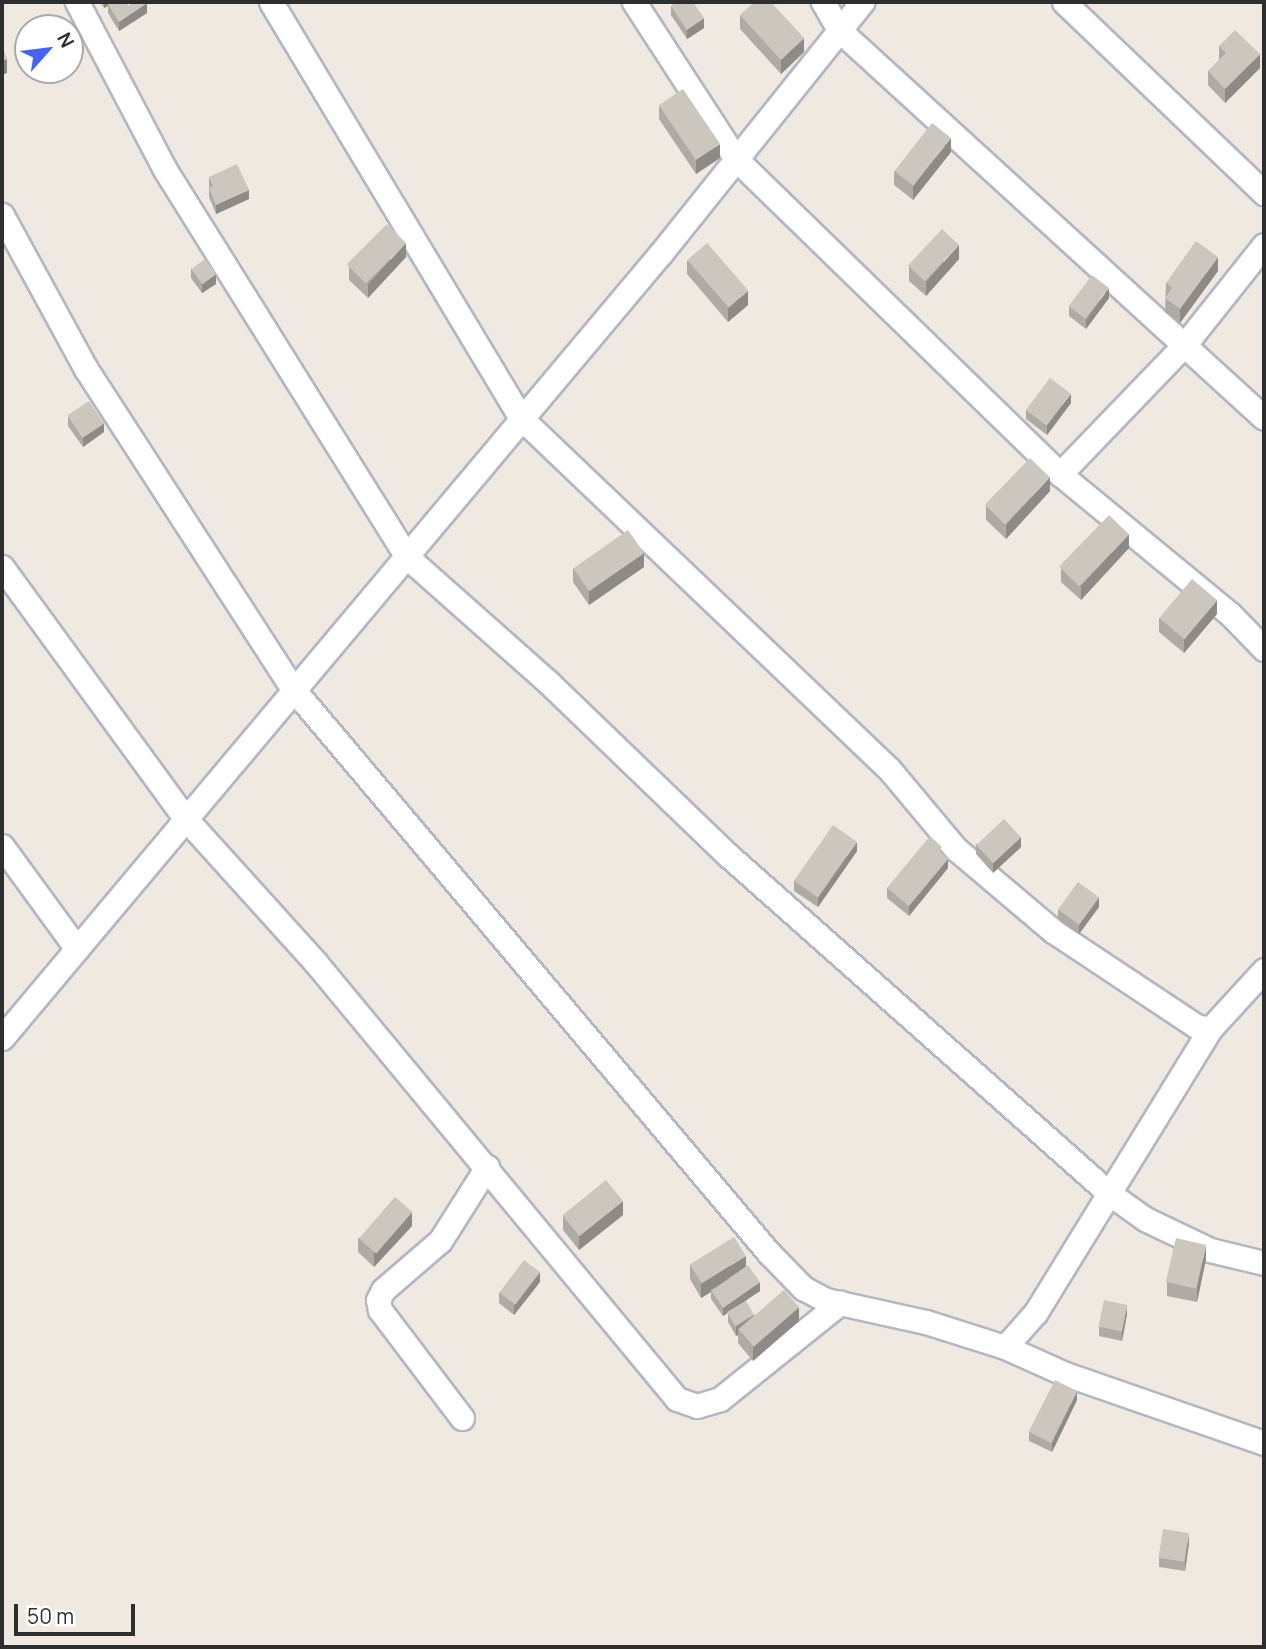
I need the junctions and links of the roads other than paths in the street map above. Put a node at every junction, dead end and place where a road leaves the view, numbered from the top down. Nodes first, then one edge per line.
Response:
1 (77, 2) edge
2 (271, 2) edge
3 (634, 2) edge
4 (823, 2) edge
5 (862, 2) edge
6 (1065, 2) edge
7 (839, 30) junction
8 (736, 159) junction
9 (1264, 193) edge
10 (2, 215) edge
11 (1264, 245) edge
12 (1186, 343) junction
13 (522, 418) junction
14 (1264, 418) edge
15 (1060, 474) junction
16 (406, 556) junction
17 (2, 567) edge
18 (1264, 649) edge
19 (294, 690) junction
20 (186, 820) junction
21 (2, 846) edge
22 (77, 949) junction
23 (1264, 970) edge
24 (1210, 1029) junction
25 (2, 1038) edge
26 (487, 1167) junction
27 (1110, 1194) junction
28 (1264, 1264) edge
29 (840, 1303) junction
30 (1006, 1347) junction
31 (462, 1418) dead end
32 (1264, 1443) edge

1 - 16 street
2 - 13 street
3 - 8 street
4 - 7 street
5 - 7 street
6 - 9 street
7 - 8 street
7 - 12 street
8 - 13 street
8 - 15 street
10 - 19 street
11 - 12 street
12 - 14 street
12 - 15 street
13 - 16 street
13 - 24 street
15 - 18 street
16 - 19 street
16 - 27 street
17 - 20 street
19 - 20 street
19 - 29 street
20 - 22 street
20 - 26 street
21 - 22 street
22 - 25 street
23 - 24 street
24 - 27 street
26 - 29 street
26 - 31 street
27 - 28 street
27 - 30 street
29 - 30 street
30 - 32 street

